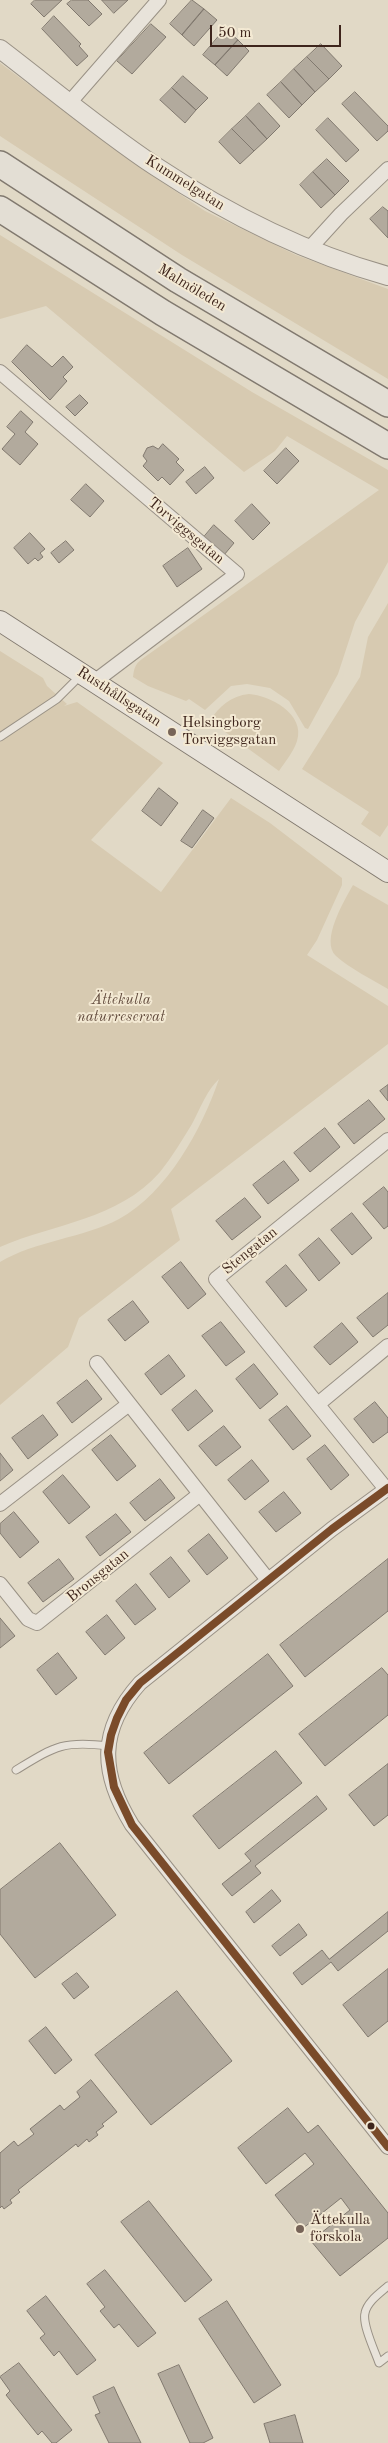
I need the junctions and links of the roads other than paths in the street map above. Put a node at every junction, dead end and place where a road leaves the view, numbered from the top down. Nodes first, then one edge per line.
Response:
1 (159, 0) edge
2 (0, 48) edge
3 (70, 102) junction
4 (0, 164) edge
5 (388, 169) edge
6 (0, 209) edge
7 (310, 248) junction
8 (388, 276) edge
9 (0, 372) edge
10 (388, 404) edge
11 (388, 446) edge
12 (0, 621) edge
13 (88, 678) junction
14 (0, 736) edge
15 (388, 872) edge
16 (388, 1140) edge
17 (388, 1346) edge
18 (97, 1363) dead end
19 (129, 1404) junction
20 (318, 1404) junction
21 (387, 1489) edge
22 (200, 1494) junction
23 (0, 1504) edge
24 (268, 1580) junction
25 (0, 1584) edge
26 (108, 1746) junction
27 (16, 1770) dead end
28 (388, 2147) edge
29 (388, 2286) edge
30 (388, 2356) edge

1 - 3 street
2 - 3 street, Kummelgatan
3 - 7 street, Kummelgatan
4 - 10 highway, Malmöleden
5 - 7 street
6 - 11 highway
7 - 8 street, Kummelgatan
9 - 13 street, Torviggsgatan
12 - 13 main road, Rusthållsgatan
13 - 14 lane
13 - 15 main road, Rusthållsgatan
16 - 20 street, Stengatan
17 - 20 street
18 - 19 street
19 - 22 street
19 - 23 street
20 - 21 street, Stengatan
21 - 24 street
22 - 24 street
22 - 25 street, Bronsgatan
24 - 26 street
26 - 27 lane
26 - 28 street
29 - 30 lane

